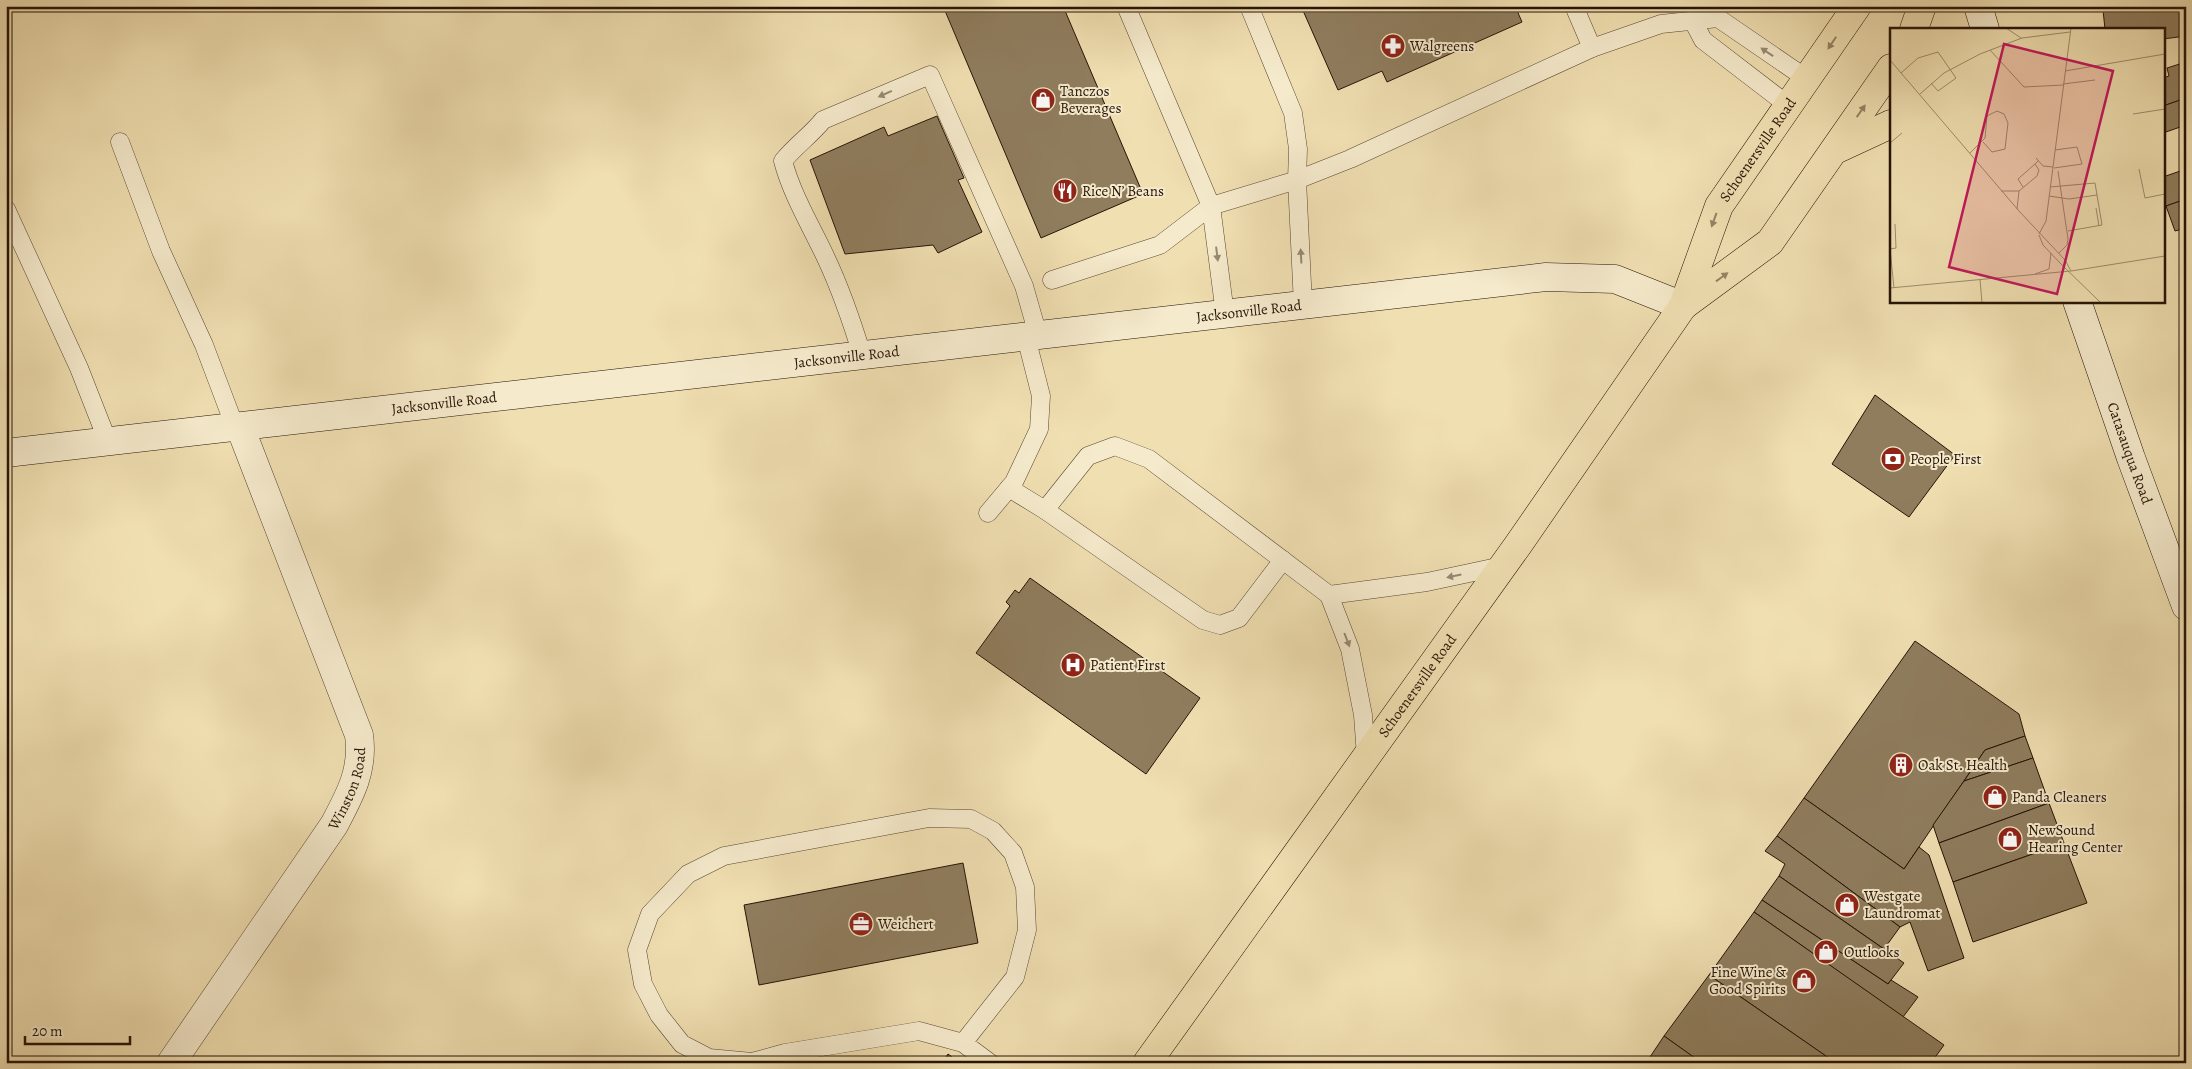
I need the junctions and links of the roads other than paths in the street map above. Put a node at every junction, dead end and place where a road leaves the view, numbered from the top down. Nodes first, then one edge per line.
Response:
1 (1126, 6) edge
2 (1248, 6) edge
3 (1574, 6) edge
4 (1857, 6) edge
5 (1922, 6) edge
6 (1978, 6) edge
7 (1693, 21) junction
8 (1914, 28) edge
9 (1985, 28) edge
10 (1592, 48) junction
11 (1890, 69) edge
12 (1807, 79) junction
13 (1789, 106) junction
14 (1890, 124) edge
15 (120, 142) dead end
16 (1834, 151) junction
17 (1297, 180) junction
18 (1211, 206) junction
19 (6, 208) edge
20 (1052, 280) dead end
21 (2077, 302) edge
22 (1303, 305) junction
23 (1683, 306) junction
24 (1224, 314) junction
25 (1032, 336) junction
26 (862, 356) junction
27 (238, 427) junction
28 (108, 442) junction
29 (6, 453) edge
30 (1009, 488) junction
31 (1045, 510) junction
32 (988, 513) dead end
33 (1283, 560) junction
34 (1502, 566) junction
35 (1329, 594) junction
36 (2186, 606) edge
37 (1366, 756) junction
38 (963, 1044) junction
39 (171, 1063) edge
40 (990, 1063) edge
41 (1147, 1063) edge

1 - 18 lane
2 - 17 lane
3 - 10 lane
4 -> 12 main road, Schoenersville Road
5 - 8 main road
6 - 9 street
7 - 10 lane
12 -> 7 lane
7 - 13 lane
10 - 17 lane
16 -> 11 main road, Schoenersville Road
12 - 13 main road, Schoenersville Road
13 -> 23 main road, Schoenersville Road
14 - 16 main road
15 - 27 lane
23 -> 16 main road, Schoenersville Road
17 - 18 lane
22 -> 17 lane
18 - 20 lane
18 -> 24 lane
19 - 28 lane
21 - 36 street, Catasauqua Road
22 - 23 street, Jacksonville Road
22 - 24 street, Jacksonville Road
23 - 34 main road, Schoenersville Road
24 - 25 street, Jacksonville Road
25 - 26 street, Jacksonville Road
25 -> 26 lane
25 - 30 lane
26 - 27 street, Jacksonville Road
27 - 28 street, Jacksonville Road
27 - 39 street, Winston Road
28 - 29 street, Jacksonville Road
30 - 31 lane
30 - 32 lane
31 - 33 lane
31 - 33 lane
33 - 35 lane
34 -> 35 lane
34 - 37 main road, Schoenersville Road
35 -> 37 lane
37 - 41 main road, Schoenersville Road
38 - 38 lane
38 - 40 lane

